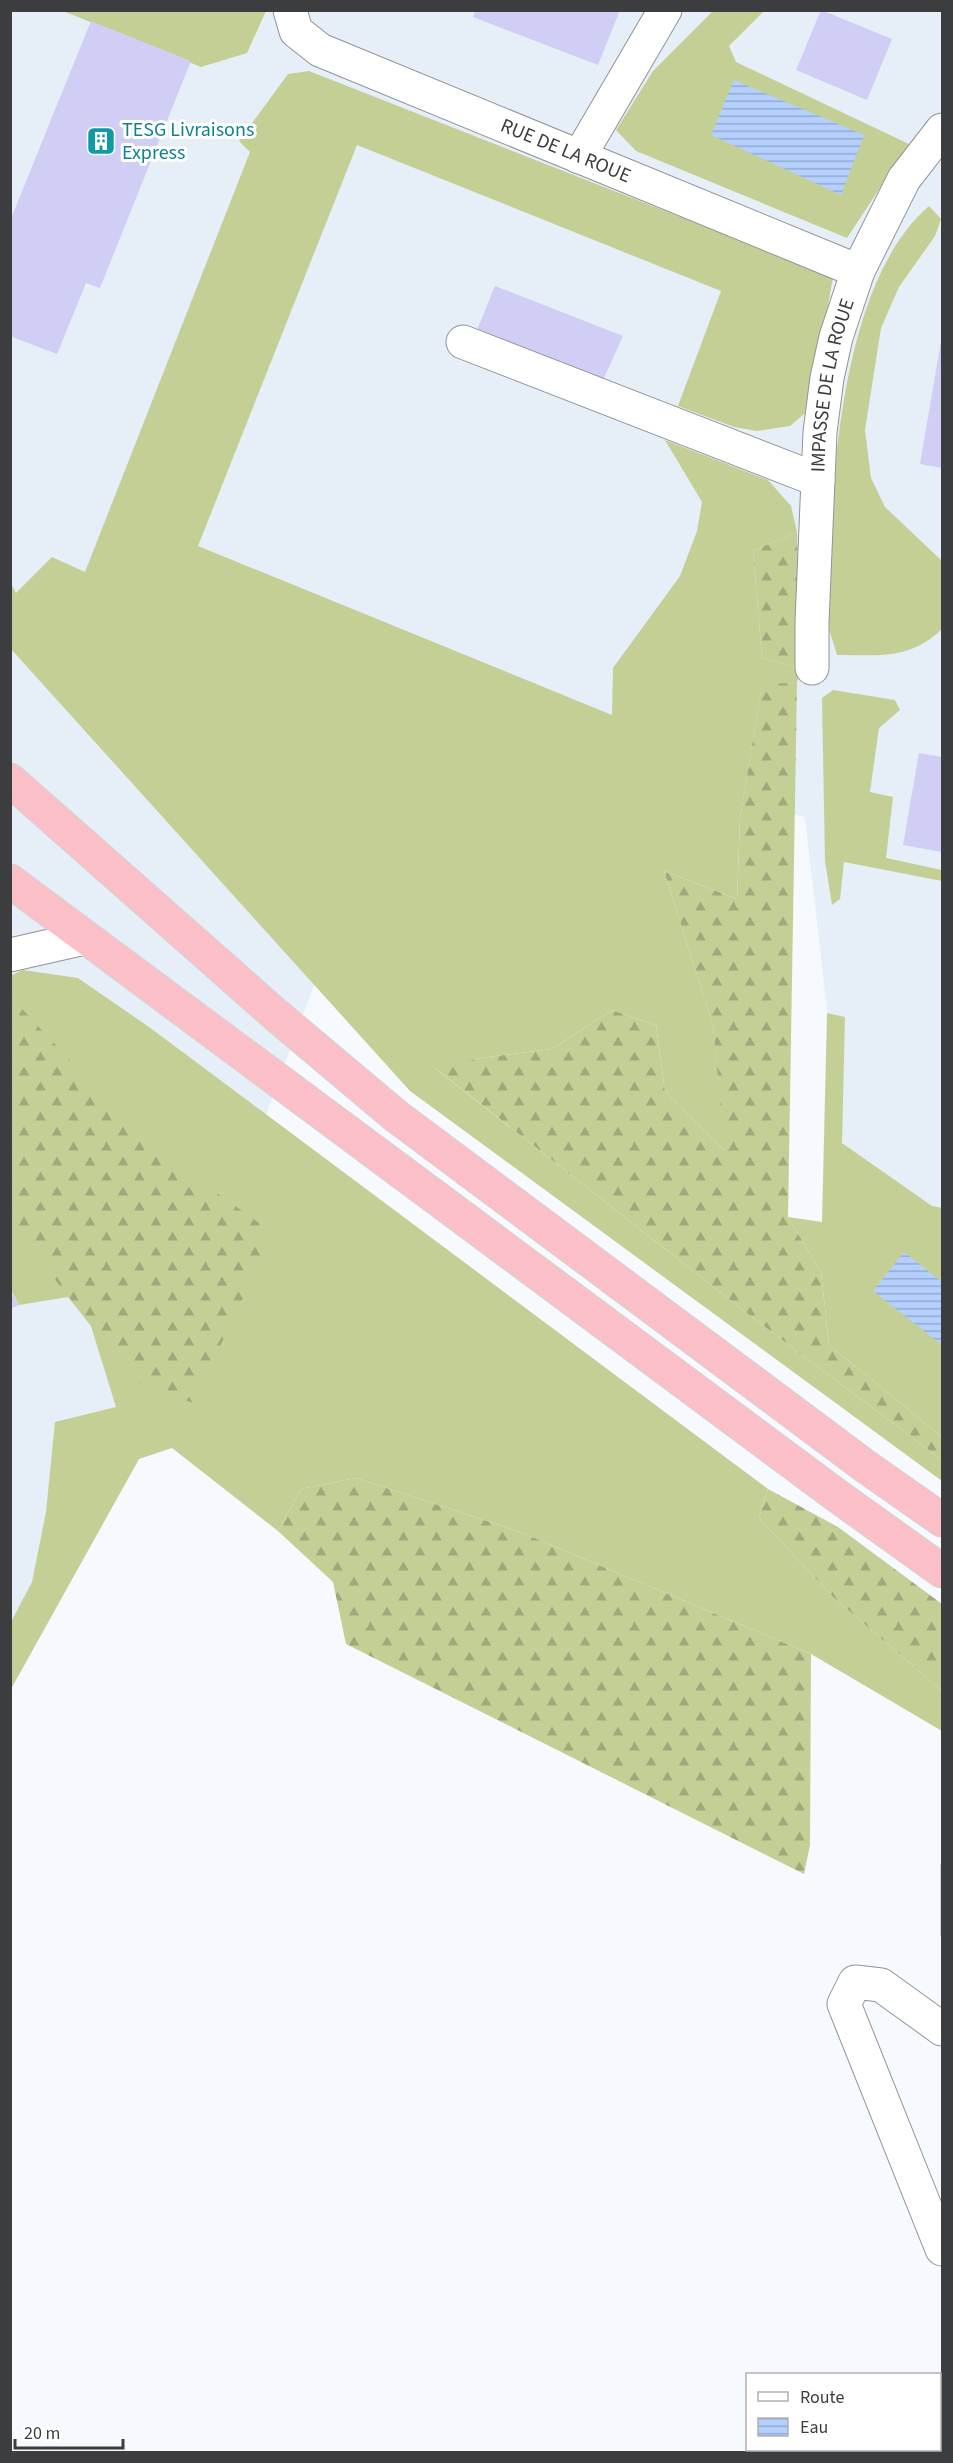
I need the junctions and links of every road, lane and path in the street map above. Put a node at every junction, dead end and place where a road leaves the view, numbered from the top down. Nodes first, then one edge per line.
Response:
1 (290, 10) edge
2 (665, 10) edge
3 (942, 130) edge
4 (579, 157) junction
5 (858, 271) junction
6 (463, 342) dead end
7 (818, 480) junction
8 (812, 668) dead end
9 (10, 780) edge
10 (10, 881) edge
11 (85, 938) junction
12 (10, 955) edge
13 (942, 1520) edge
14 (942, 1571) edge
15 (942, 2029) edge
16 (942, 2249) edge

1 - 4 street, RUE DE LA ROUE
2 - 4 street
3 - 5 street, IMPASSE DE LA ROUE
4 - 5 street, RUE DE LA ROUE
5 - 7 street, IMPASSE DE LA ROUE
6 - 7 street
7 - 8 street, IMPASSE DE LA ROUE
9 - 13 highway
10 - 11 highway
11 - 12 street
11 - 14 highway
15 - 16 street

